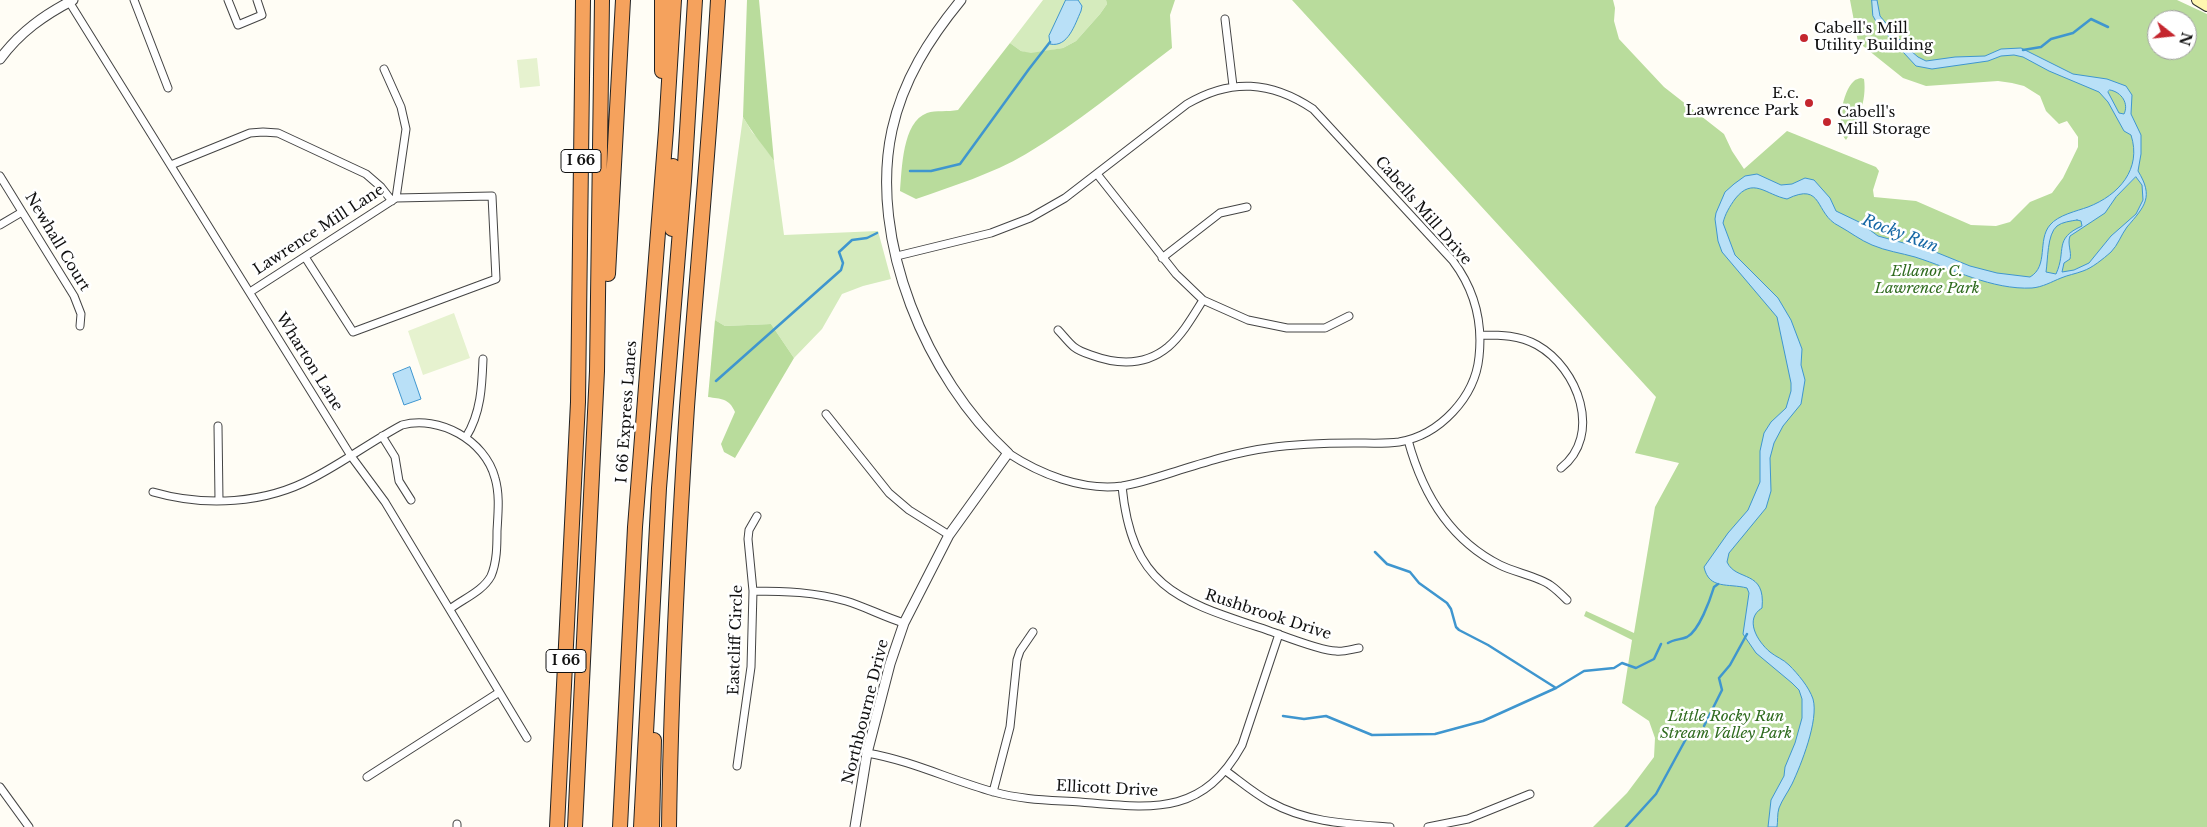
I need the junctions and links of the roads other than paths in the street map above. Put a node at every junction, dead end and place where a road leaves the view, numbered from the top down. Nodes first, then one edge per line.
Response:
1 (134, 0) edge
2 (228, 0) edge
3 (257, 0) edge
4 (602, 0) edge
5 (623, 0) edge
6 (662, 0) edge
7 (674, 0) edge
8 (683, 0) edge
9 (695, 0) edge
10 (718, 0) edge
11 (961, 0) edge
12 (2197, 0) edge
13 (70, 1) edge
14 (583, 3) edge
15 (2207, 6) edge
16 (1225, 19) dead end
17 (0, 59) edge
18 (384, 69) dead end
19 (1233, 86) junction
20 (168, 88) dead end
21 (171, 165) junction
22 (1096, 174) junction
23 (0, 176) edge
24 (661, 197) junction
25 (394, 200) junction
26 (1247, 207) dead end
27 (22, 212) junction
28 (0, 225) edge
29 (896, 256) junction
30 (305, 257) junction
31 (1162, 258) junction
32 (674, 287) junction
33 (250, 292) junction
34 (1203, 300) junction
35 (1349, 316) dead end
36 (80, 326) dead end
37 (1058, 330) dead end
38 (1481, 335) junction
39 (483, 359) dead end
40 (598, 371) junction
41 (826, 414) dead end
42 (218, 426) dead end
43 (382, 436) junction
44 (466, 437) junction
45 (1408, 440) junction
46 (1008, 453) junction
47 (351, 456) junction
48 (1561, 468) dead end
49 (1122, 486) junction
50 (153, 492) dead end
51 (219, 500) junction
52 (411, 500) dead end
53 (757, 516) dead end
54 (949, 534) junction
55 (654, 564) junction
56 (753, 591) junction
57 (1567, 600) dead end
58 (450, 609) junction
59 (904, 623) junction
60 (1033, 632) dead end
61 (1280, 634) junction
62 (1359, 648) dead end
63 (498, 693) junction
64 (527, 738) dead end
65 (867, 753) junction
66 (737, 766) dead end
67 (1226, 771) junction
68 (367, 777) dead end
69 (0, 787) edge
70 (993, 792) junction
71 (1530, 794) dead end
72 (29, 827) edge
73 (557, 827) edge
74 (575, 827) edge
75 (620, 827) edge
76 (641, 827) edge
77 (652, 827) edge
78 (668, 827) edge
79 (855, 827) edge
80 (1390, 827) edge
81 (1428, 827) edge

1 - 20 street
2 - 3 street
4 - 40 highway, I 66 Express Lanes
5 - 40 highway
6 - 24 highway
7 - 24 highway, I 66 Express Lanes
8 - 32 highway
9 - 32 highway
10 - 78 highway
11 - 29 street, Cabells Mill Drive
12 - 15 main road
13 - 17 street
13 - 21 street, Wharton Lane
14 - 73 highway, I 66
16 - 19 street
18 - 25 street, Lawrence Mill Lane
19 - 22 street, Cabells Mill Drive
19 - 38 street, Cabells Mill Drive
21 - 25 street
21 - 33 street, Wharton Lane
22 - 29 street, Cabells Mill Drive
22 - 31 street
23 - 27 street, Newhall Court
24 - 75 highway, I 66 Express Lanes
25 - 30 street, Lawrence Mill Lane
25 - 30 street
26 - 31 street
27 - 28 street
27 - 36 street, Newhall Court
29 - 46 street, Cabells Mill Drive
30 - 33 street, Lawrence Mill Lane
31 - 34 street
32 - 55 highway
33 - 47 street, Wharton Lane
34 - 35 street
34 - 37 street
38 - 45 street, Cabells Mill Drive
38 - 48 street
39 - 44 street
40 - 74 highway, I 66 Express Lanes
41 - 54 street
42 - 51 street
43 - 44 street
43 - 47 street
43 - 52 street
44 - 58 street
45 - 49 street, Cabells Mill Drive
45 - 57 street
46 - 49 street, Cabells Mill Drive
46 - 54 street, Northbourne Drive
47 - 51 street
47 - 58 street, Wharton Lane
49 - 61 street, Rushbrook Drive
50 - 51 street
53 - 56 street, Eastcliff Circle
54 - 59 street, Northbourne Drive
55 - 76 highway
55 - 77 highway
56 - 59 street
56 - 66 street, Eastcliff Circle
58 - 63 street, Wharton Lane
59 - 65 street, Northbourne Drive
60 - 70 street
61 - 62 street, Rushbrook Drive
61 - 67 street, Ellicott Drive
63 - 64 street, Wharton Lane
63 - 68 street
65 - 70 street, Ellicott Drive
65 - 79 street, Northbourne Drive
67 - 70 street, Ellicott Drive
67 - 80 street
69 - 72 street
71 - 81 street

